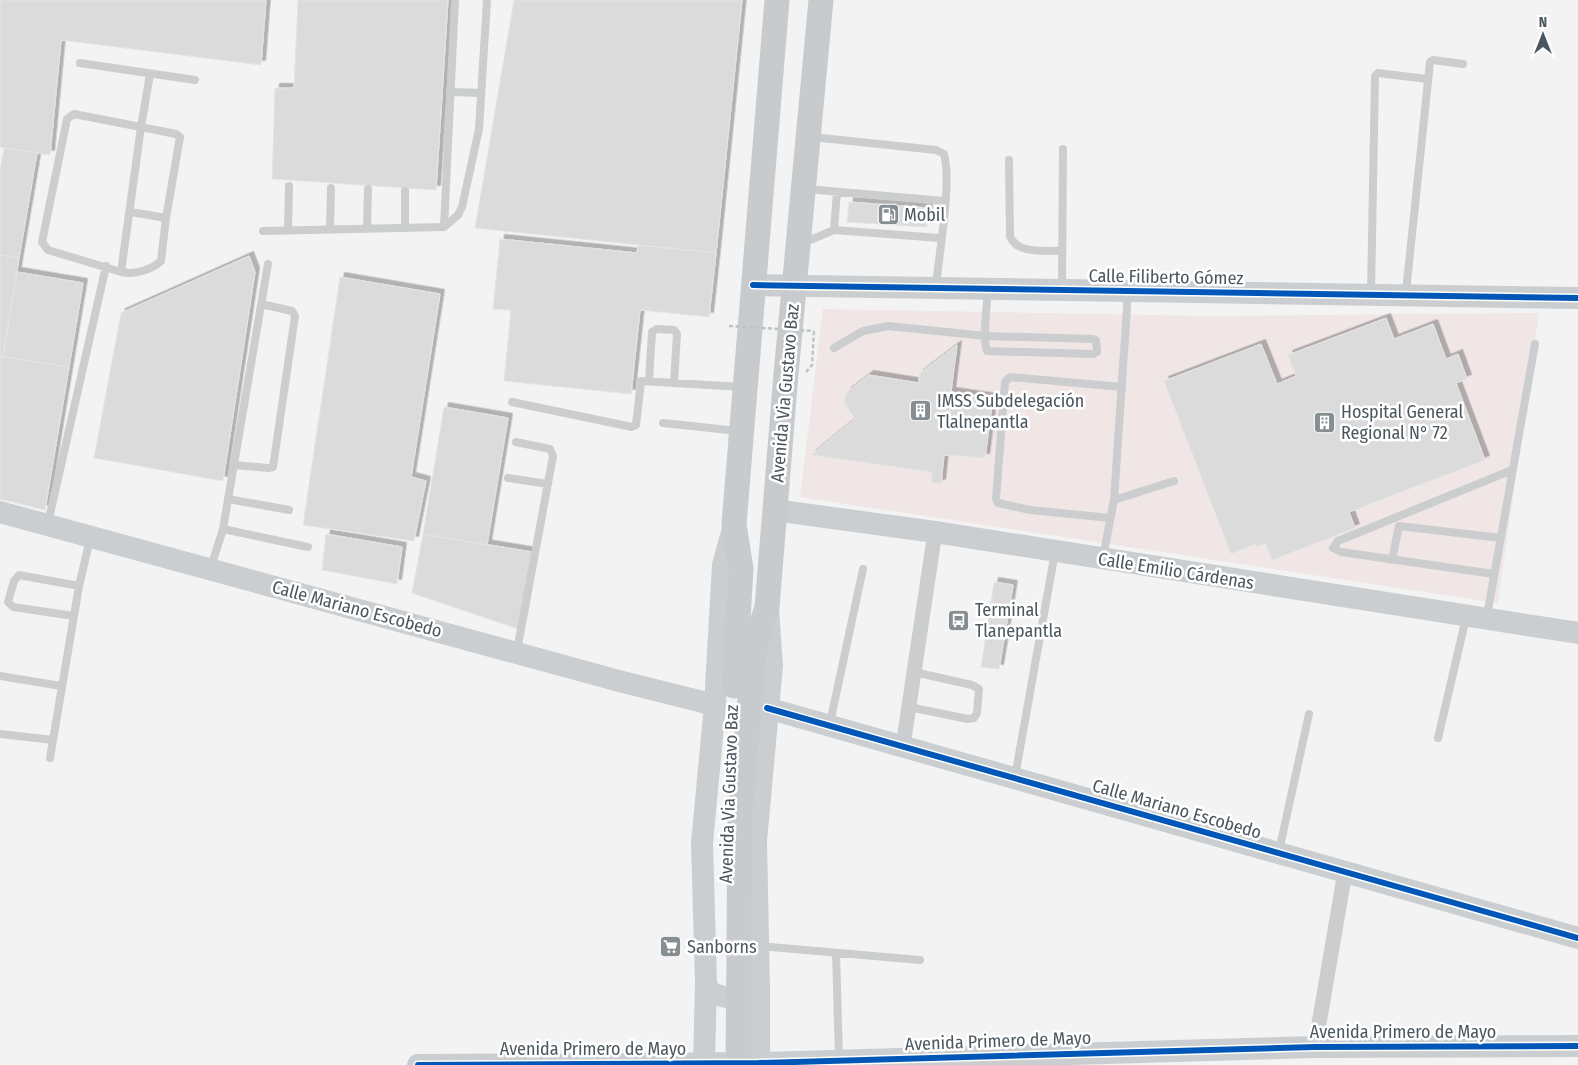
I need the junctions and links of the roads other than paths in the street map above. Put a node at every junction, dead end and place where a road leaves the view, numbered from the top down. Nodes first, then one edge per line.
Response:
1 (455, 0) edge
2 (487, 0) edge
3 (777, 0) edge
4 (821, 0) edge
5 (80, 63) dead end
6 (1463, 64) dead end
7 (150, 74) junction
8 (1427, 79) junction
9 (195, 80) dead end
10 (451, 92) junction
11 (481, 92) junction
12 (141, 127) junction
13 (809, 136) junction
14 (1063, 149) dead end
15 (1009, 160) dead end
16 (289, 186) dead end
17 (331, 188) dead end
18 (804, 188) junction
19 (368, 189) dead end
20 (405, 191) dead end
21 (837, 192) junction
22 (944, 201) junction
23 (130, 212) junction
24 (166, 218) junction
25 (444, 227) junction
26 (405, 228) junction
27 (367, 229) junction
28 (330, 230) junction
29 (834, 230) junction
30 (264, 231) dead end
31 (288, 231) junction
32 (940, 238) junction
33 (799, 245) junction
34 (1062, 251) junction
35 (268, 264) dead end
36 (106, 266) junction
37 (121, 272) junction
38 (753, 285) junction
39 (796, 285) junction
40 (936, 288) junction
41 (988, 288) junction
42 (1062, 290) junction
43 (1128, 292) junction
44 (1371, 294) junction
45 (1406, 294) junction
46 (1578, 298) edge
47 (261, 304) junction
48 (986, 336) junction
49 (1535, 344) dead end
50 (834, 348) dead end
51 (649, 381) junction
52 (674, 382) junction
53 (744, 387) junction
54 (1122, 387) junction
55 (512, 402) dead end
56 (663, 423) dead end
57 (741, 431) junction
58 (516, 442) dead end
59 (234, 465) junction
60 (1512, 470) junction
61 (508, 478) dead end
62 (1174, 481) dead end
63 (548, 484) junction
64 (228, 499) junction
65 (1114, 500) junction
66 (289, 510) dead end
67 (774, 510) junction
68 (0, 512) edge
69 (1110, 518) junction
70 (1383, 523) junction
71 (734, 524) junction
72 (48, 525) junction
73 (1399, 526) junction
74 (223, 529) junction
75 (935, 532) junction
76 (91, 537) junction
77 (1501, 538) junction
78 (308, 547) dead end
79 (1055, 551) junction
80 (1103, 559) junction
81 (1392, 560) junction
82 (210, 569) junction
83 (862, 569) dead end
84 (1494, 574) junction
85 (79, 586) junction
86 (767, 607) junction
87 (74, 616) junction
88 (1476, 619) junction
89 (1578, 634) edge
90 (517, 653) junction
91 (914, 672) junction
92 (0, 676) edge
93 (61, 686) junction
94 (743, 686) junction
95 (714, 705) junction
96 (909, 707) junction
97 (767, 708) junction
98 (1309, 714) dead end
99 (830, 725) junction
100 (0, 734) edge
101 (1438, 738) dead end
102 (53, 740) junction
103 (903, 746) junction
104 (50, 758) dead end
105 (1015, 779) junction
106 (1278, 853) junction
107 (1345, 872) junction
108 (1578, 938) edge
109 (758, 946) junction
110 (836, 953) junction
111 (920, 960) dead end
112 (706, 983) junction
113 (759, 988) junction
114 (1578, 1046) edge
115 (1315, 1048) junction
116 (838, 1061) junction
117 (710, 1064) edge
118 (752, 1064) edge
119 (418, 1065) edge

1 - 10 lane
2 - 11 lane
3 - 38 main road, Avenida Via Gustavo Baz
4 - 13 main road, Avenida Via Gustavo Baz
5 - 7 lane
6 - 8 lane
7 - 9 lane
7 - 12 lane
8 - 44 lane
8 - 45 lane
10 - 11 lane
10 - 25 lane
11 - 25 lane
12 - 23 lane
12 - 24 lane
12 - 36 lane
13 - 18 main road, Avenida Via Gustavo Baz
13 - 22 lane
14 - 34 lane
15 - 34 lane
16 - 31 lane
17 - 28 lane
18 - 21 lane
18 - 33 main road, Avenida Via Gustavo Baz
19 - 27 lane
20 - 26 lane
21 - 22 lane
21 - 29 lane
22 - 32 lane
23 - 24 lane
23 - 37 lane
24 - 37 lane
25 - 26 lane
26 - 27 lane
27 - 28 lane
28 - 31 lane
29 - 32 lane
29 - 33 lane
30 - 31 lane
32 - 40 lane
33 - 39 main road, Avenida Via Gustavo Baz
34 - 42 lane
35 - 47 lane
36 - 37 lane
36 - 72 lane
38 - 39 street, Calle Filiberto Gómez
38 - 53 main road, Avenida Via Gustavo Baz
39 - 40 street, Calle Filiberto Gómez
39 - 67 main road, Avenida Via Gustavo Baz
40 - 41 street, Calle Filiberto Gómez
41 - 42 street, Calle Filiberto Gómez
41 - 48 lane
42 - 43 street, Calle Filiberto Gómez
43 - 44 street, Calle Filiberto Gómez
43 - 54 lane
44 - 45 street, Calle Filiberto Gómez
45 - 46 street, Calle Filiberto Gómez
47 - 59 lane
47 - 59 lane
48 - 48 lane
48 - 50 lane
49 - 60 lane
51 - 52 lane
51 - 52 lane
51 - 55 lane
52 - 53 lane
53 - 57 main road, Avenida Via Gustavo Baz
54 - 65 lane
54 - 69 lane
56 - 57 lane
57 - 71 main road, Avenida Via Gustavo Baz
58 - 63 lane
59 - 64 lane
60 - 70 lane
60 - 77 lane
61 - 63 lane
62 - 65 lane
63 - 90 lane
64 - 66 lane
64 - 74 lane
65 - 69 lane
67 - 75 street, Calle Emilio Cárdenas
67 - 86 main road, Avenida Via Gustavo Baz
68 - 72 street, Calle Mariano Escobedo
69 - 80 lane
70 - 73 lane
70 - 81 lane
71 - 94 main road, Avenida Via Gustavo Baz
71 - 95 street, Avenida Via Gustavo Baz
72 - 76 street, Calle Mariano Escobedo
73 - 77 lane
73 - 81 lane
74 - 78 lane
74 - 82 lane
75 - 79 street, Calle Emilio Cárdenas
75 - 91 street
76 - 82 street, Calle Mariano Escobedo
76 - 85 lane
77 - 84 lane
79 - 80 street, Calle Emilio Cárdenas
79 - 105 lane
80 - 88 street, Calle Emilio Cárdenas
81 - 84 lane
82 - 90 street, Calle Mariano Escobedo
83 - 99 lane
84 - 88 lane
85 - 87 lane
85 - 87 lane
86 - 94 main road, Avenida Via Gustavo Baz
86 - 97 street, Avenida Via Gustavo Baz
87 - 93 lane
88 - 89 street, Calle Emilio Cárdenas
88 - 101 lane
90 - 95 street, Calle Mariano Escobedo
91 - 96 street
91 - 96 lane
92 - 93 lane
93 - 102 lane
94 - 117 main road, Avenida Via Gustavo Baz
94 - 118 main road, Avenida Via Gustavo Baz, bridge
95 - 112 street, Avenida Via Gustavo Baz
96 - 103 street
97 - 99 street, Calle Mariano Escobedo
97 - 109 street, Avenida Via Gustavo Baz
98 - 106 lane
99 - 103 street, Calle Mariano Escobedo
100 - 102 lane
102 - 104 lane
103 - 105 street, Calle Mariano Escobedo
105 - 106 street, Calle Mariano Escobedo
106 - 107 street, Calle Mariano Escobedo
107 - 108 street, Calle Mariano Escobedo
107 - 115 street
109 - 110 lane
109 - 113 street, Avenida Via Gustavo Baz
110 - 111 lane
110 - 116 lane
112 - 113 street
112 - 117 street, Avenida Via Gustavo Baz
113 - 118 street, Avenida Via Gustavo Baz
114 - 115 street, Avenida Primero de Mayo
115 - 116 street, Avenida Primero de Mayo
116 - 118 street, Avenida Primero de Mayo
117 - 118 street, Avenida Primero de Mayo
117 - 119 street, Avenida Primero de Mayo

